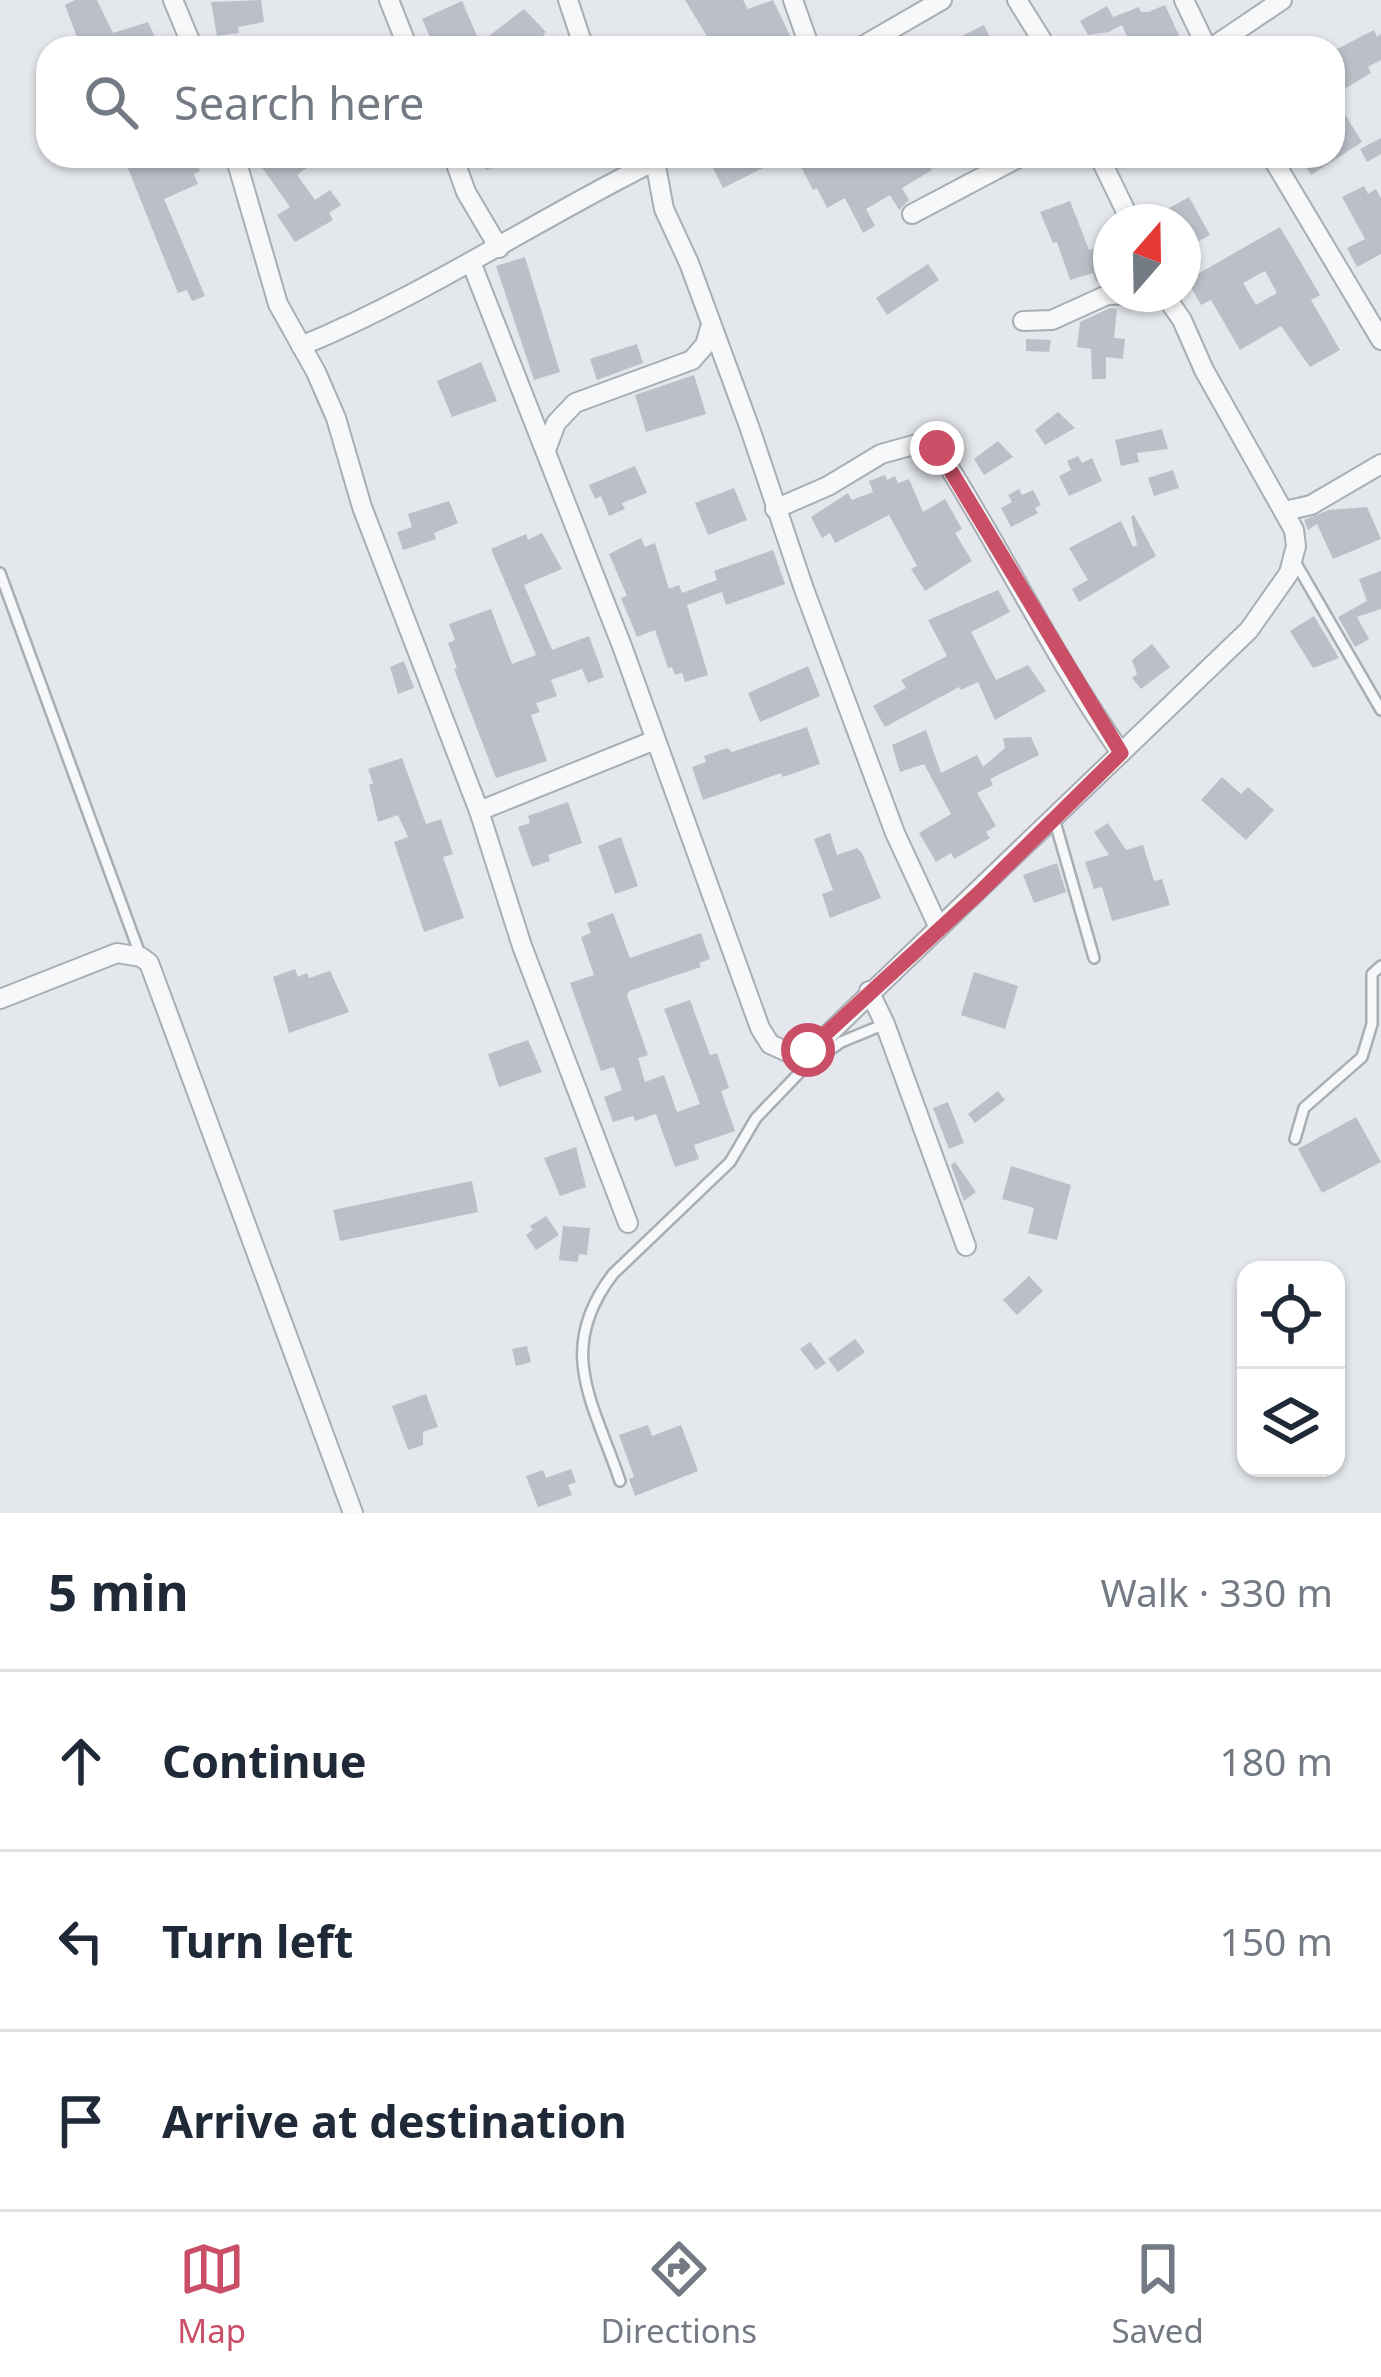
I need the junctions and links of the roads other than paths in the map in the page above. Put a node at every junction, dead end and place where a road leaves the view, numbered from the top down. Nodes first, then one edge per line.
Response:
1 (173, 0) edge
2 (389, 0) edge
3 (568, 0) edge
4 (793, 0) edge
5 (942, 0) edge
6 (1017, 0) edge
7 (1184, 0) edge
8 (1282, 0) edge
9 (188, 36) edge
10 (403, 36) edge
11 (580, 36) edge
12 (806, 36) edge
13 (880, 36) edge
14 (1040, 36) edge
15 (1203, 36) edge
16 (1227, 36) edge
17 (238, 168) edge
18 (457, 168) edge
19 (638, 168) edge
20 (658, 168) edge
21 (999, 168) edge
22 (1105, 168) edge
23 (1278, 168) edge
24 (1122, 204) edge
25 (912, 214) dead end
26 (499, 248) junction
27 (471, 262) junction
28 (1093, 302) edge
29 (1174, 312) edge
30 (1023, 321) dead end
31 (710, 328) junction
32 (1381, 340) edge
33 (301, 346) junction
34 (546, 450) junction
35 (1381, 464) edge
36 (776, 509) junction
37 (1285, 512) junction
38 (1294, 560) junction
39 (0, 573) edge
40 (1381, 710) edge
41 (655, 740) junction
42 (1121, 753) junction
43 (479, 811) junction
44 (1054, 816) junction
45 (939, 928) junction
46 (141, 957) junction
47 (1094, 958) dead end
48 (1381, 966) edge
49 (869, 991) junction
50 (0, 999) edge
51 (885, 1024) junction
52 (1294, 1139) dead end
53 (628, 1223) dead end
54 (966, 1246) dead end
55 (620, 1481) dead end
56 (353, 1513) edge

1 - 9 street
2 - 10 street
3 - 11 street
4 - 12 street
5 - 13 street
6 - 14 street
7 - 15 street
8 - 16 street
17 - 33 street
18 - 26 street
19 - 26 street
20 - 31 street
21 - 25 street
22 - 24 street
23 - 32 street
26 - 27 street
27 - 33 street
27 - 34 street
28 - 30 street
29 - 37 street
31 - 34 street
31 - 36 street
33 - 43 street
34 - 41 street
35 - 37 street
36 - 42 street
36 - 45 street
37 - 38 street
38 - 40 lane
38 - 42 street
39 - 46 lane
41 - 43 street
41 - 49 street
42 - 44 street
43 - 53 street
44 - 45 street
44 - 47 lane
45 - 49 street
46 - 50 street
46 - 56 street
48 - 52 lane
49 - 51 street
51 - 54 street
51 - 55 lane

